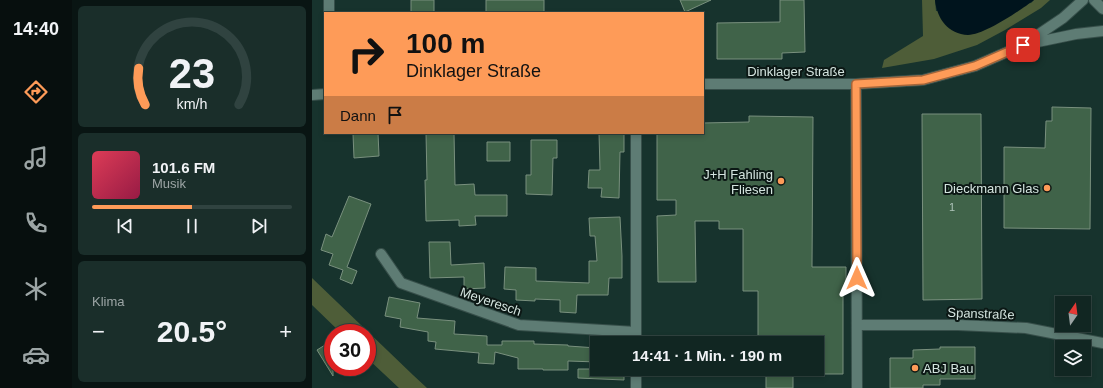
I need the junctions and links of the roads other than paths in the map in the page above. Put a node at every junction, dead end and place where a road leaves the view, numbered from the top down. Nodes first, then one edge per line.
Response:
1 (329, 0) edge
2 (1083, 0) edge
3 (1094, 0) edge
4 (1103, 9) edge
5 (329, 12) edge
6 (1103, 31) edge
7 (1023, 45) junction
8 (704, 84) edge
9 (856, 84) junction
10 (324, 94) edge
11 (312, 95) edge
12 (636, 134) edge
13 (381, 254) dead end
14 (858, 325) junction
15 (636, 332) junction
16 (636, 336) edge
17 (1103, 343) edge
18 (636, 376) edge
19 (636, 388) edge
20 (857, 388) edge

1 - 5 street
2 - 7 street, Dinklager Straße
3 - 4 street
6 - 7 street
7 - 9 street, Dinklager Straße
8 - 9 street, Dinklager Straße
9 - 14 street
10 - 11 street
12 - 15 street
13 - 15 street, Meyeresch
14 - 17 street, Spanstraße
14 - 20 street
15 - 16 street
18 - 19 street

